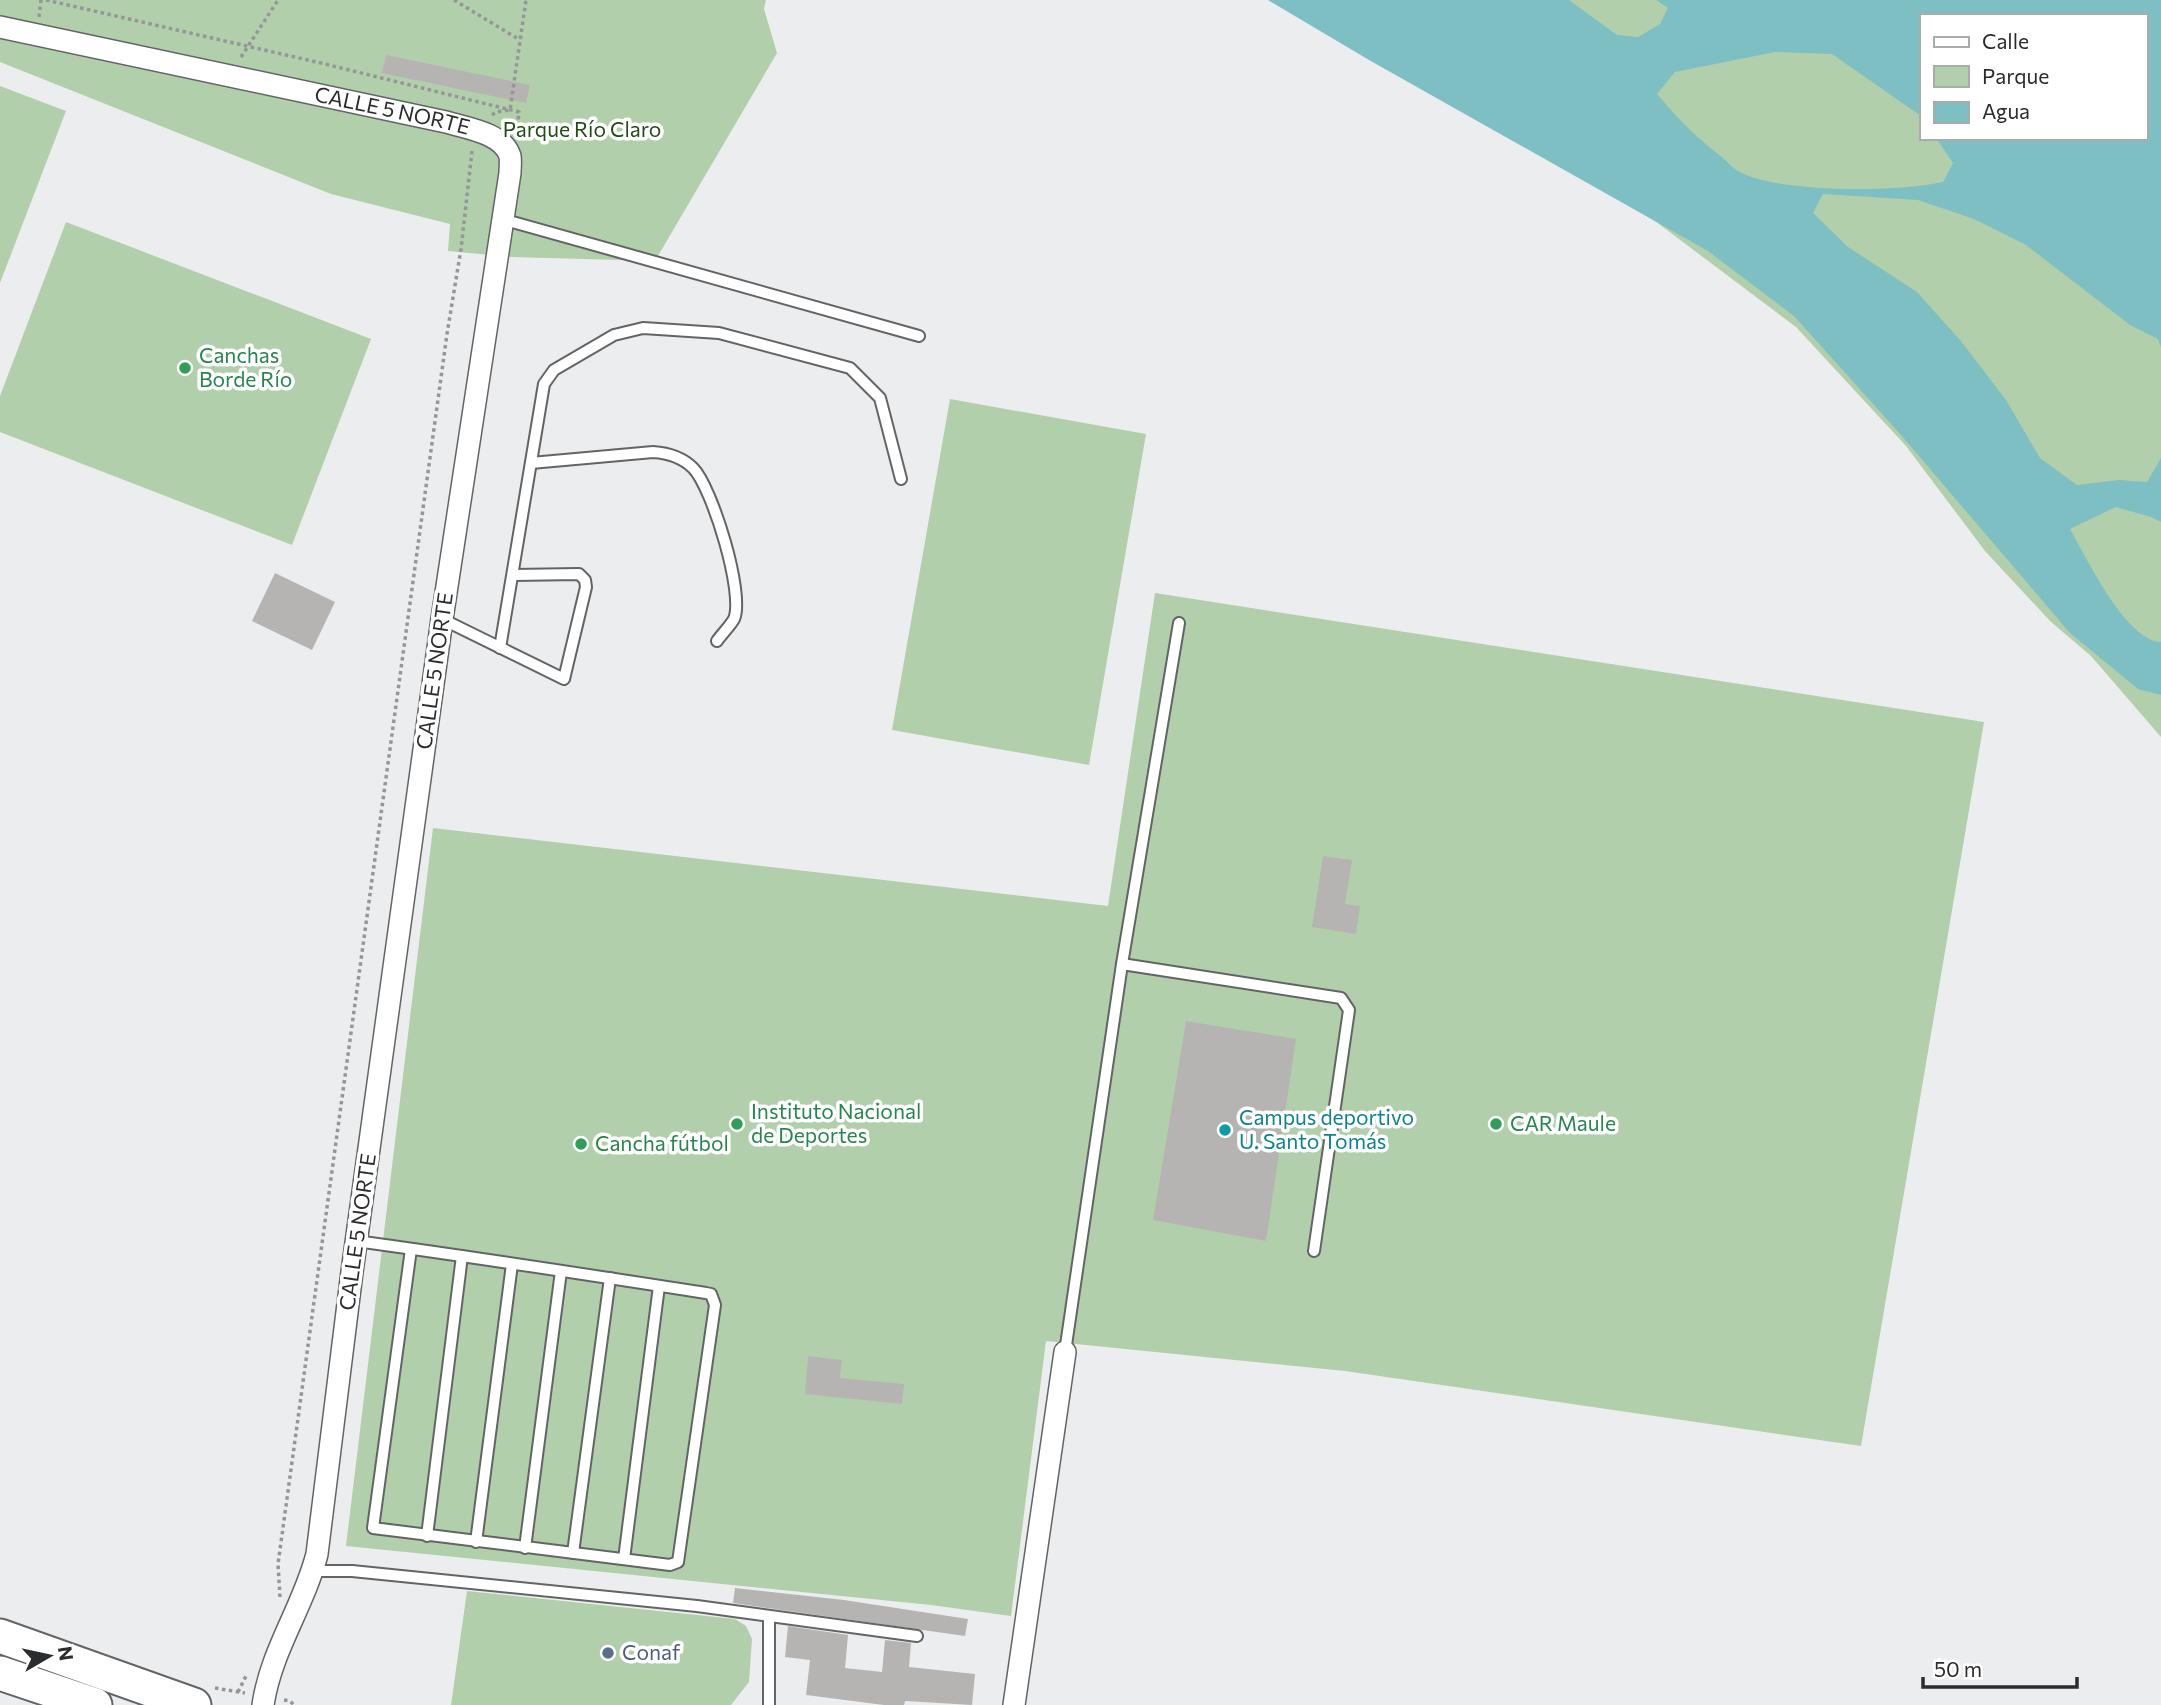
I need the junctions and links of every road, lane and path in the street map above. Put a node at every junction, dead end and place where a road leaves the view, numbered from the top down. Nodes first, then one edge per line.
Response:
1 (278, 0) edge
2 (454, 0) edge
3 (526, 0) edge
4 (0, 27) edge
5 (520, 40) junction
6 (228, 76) junction
7 (475, 130) junction
8 (502, 219) junction
9 (919, 336) dead end
10 (531, 463) junction
11 (901, 479) dead end
12 (513, 576) junction
13 (442, 619) junction
14 (1179, 623) dead end
15 (717, 641) dead end
16 (500, 648) junction
17 (1122, 964) junction
18 (356, 1241) junction
19 (411, 1249) junction
20 (1314, 1251) dead end
21 (462, 1256) junction
22 (512, 1264) junction
23 (561, 1271) junction
24 (610, 1278) junction
25 (659, 1286) junction
26 (1065, 1352) joint
27 (428, 1536) junction
28 (476, 1542) junction
29 (525, 1548) junction
30 (573, 1553) junction
31 (624, 1559) junction
32 (313, 1571) junction
33 (280, 1606) dead end
34 (769, 1617) junction
35 (0, 1636) edge
36 (917, 1636) dead end
37 (249, 1670) dead end
38 (0, 1673) edge
39 (238, 1692) dead end
40 (95, 1705) edge
41 (194, 1705) edge
42 (263, 1705) edge
43 (769, 1705) edge
44 (1014, 1705) edge

1 - 6 path
2 - 5 path
3 - 5 path
4 - 6 street, CALLE 5 NORTE
5 - 7 path
6 - 7 street, CALLE 5 NORTE
7 - 8 street, CALLE 5 NORTE
7 - 33 path
8 - 9 lane
8 - 13 street, CALLE 5 NORTE
10 - 11 lane
10 - 12 lane
10 - 15 lane
12 - 16 lane
12 - 16 lane
13 - 16 lane
13 - 18 street, CALLE 5 NORTE
14 - 17 lane
17 - 20 lane
17 - 26 lane
18 - 19 lane
18 - 32 street, CALLE 5 NORTE
19 - 21 lane
19 - 27 lane
21 - 22 lane
21 - 27 lane
22 - 23 lane
22 - 28 lane
23 - 24 lane
23 - 29 lane
24 - 25 lane
24 - 30 lane
25 - 31 lane
25 - 31 lane
26 - 44 street
27 - 28 lane
28 - 29 lane
29 - 30 lane
30 - 31 lane
32 - 34 lane
32 - 42 street, CALLE 5 NORTE
34 - 36 lane
34 - 43 lane
35 - 41 main road
37 - 39 path
38 - 40 main road

